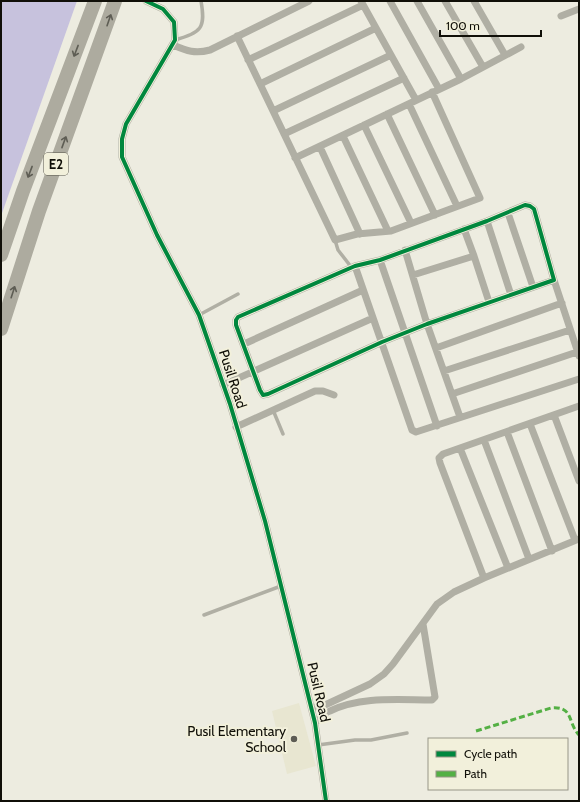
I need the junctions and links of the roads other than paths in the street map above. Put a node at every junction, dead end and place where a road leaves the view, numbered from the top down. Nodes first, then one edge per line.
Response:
1 (94, 1) edge
2 (115, 1) edge
3 (147, 1) edge
4 (201, 1) edge
5 (309, 1) edge
6 (390, 1) edge
7 (417, 1) edge
8 (445, 1) edge
9 (474, 1) edge
10 (362, 3) edge
11 (579, 9) edge
12 (561, 16) dead end
13 (376, 28) junction
14 (237, 36) junction
15 (174, 42) junction
16 (521, 47) dead end
17 (391, 55) junction
18 (505, 55) junction
19 (248, 60) junction
20 (482, 67) junction
21 (404, 78) junction
22 (461, 79) junction
23 (260, 84) junction
24 (436, 91) junction
25 (416, 100) junction
26 (409, 104) junction
27 (273, 111) junction
28 (387, 114) junction
29 (364, 126) junction
30 (284, 134) junction
31 (343, 136) junction
32 (320, 147) junction
33 (295, 158) junction
34 (457, 206) junction
35 (508, 212) junction
36 (435, 214) junction
37 (487, 221) junction
38 (411, 223) junction
39 (464, 228) junction
40 (388, 231) junction
41 (360, 234) junction
42 (335, 240) junction
43 (405, 250) junction
44 (1, 255) edge
45 (474, 256) junction
46 (380, 260) junction
47 (354, 267) junction
48 (413, 275) junction
49 (554, 280) junction
50 (533, 287) junction
51 (363, 290) junction
52 (238, 294) dead end
53 (511, 295) junction
54 (489, 302) junction
55 (562, 303) junction
56 (199, 315) junction
57 (373, 318) junction
58 (427, 324) junction
59 (1, 329) edge
60 (570, 330) junction
61 (405, 333) junction
62 (382, 342) junction
63 (244, 344) junction
64 (436, 348) junction
65 (578, 354) edge
66 (444, 371) junction
67 (254, 372) junction
68 (579, 379) edge
69 (223, 385) junction
70 (452, 394) junction
71 (334, 395) dead end
72 (578, 408) edge
73 (273, 410) junction
74 (554, 415) junction
75 (460, 417) junction
76 (530, 424) junction
77 (437, 426) junction
78 (236, 427) junction
79 (507, 432) junction
80 (283, 434) dead end
81 (484, 440) junction
82 (460, 448) junction
83 (579, 481) edge
84 (577, 540) edge
85 (552, 551) junction
86 (529, 559) junction
87 (508, 568) junction
88 (484, 578) junction
89 (282, 586) junction
90 (204, 615) dead end
91 (423, 624) junction
92 (312, 708) junction
93 (315, 723) junction
94 (406, 733) dead end
95 (318, 745) junction
96 (326, 801) edge

1 -> 44 highway, E2
59 -> 2 highway, E2
3 - 15 street
4 - 15 lane
5 - 14 street
6 - 24 street
7 - 22 street
8 - 20 street
9 - 18 street
10 - 13 street
10 - 19 street
11 - 12 street
13 - 17 street
13 - 23 street
14 - 15 street
14 - 19 street
15 - 56 street, Pusil Road
16 - 18 street
17 - 21 street
17 - 27 street
18 - 20 street
19 - 23 street
20 - 22 street
21 - 25 street
21 - 30 street
22 - 24 street
23 - 27 street
24 - 25 street
24 - 34 street
25 - 26 street
26 - 28 street
26 - 34 street
27 - 30 street
28 - 29 street
28 - 36 street
29 - 31 street
29 - 38 street
30 - 33 street
31 - 32 street
31 - 40 street
32 - 33 street
32 - 41 street
33 - 42 street
34 - 36 street
35 - 37 street
35 - 49 street
35 - 50 street
36 - 38 street
37 - 39 street
37 - 53 street
38 - 40 street
39 - 43 street
39 - 45 street
40 - 41 street
41 - 42 street
42 - 47 lane
43 - 46 street
43 - 48 street
45 - 48 street
45 - 54 street
46 - 47 street
46 - 61 street
47 - 51 street
47 - 63 street
48 - 58 street
49 - 50 street
49 - 55 street
50 - 53 street
51 - 57 street
51 - 63 street
52 - 56 lane
53 - 54 street
54 - 58 street
55 - 60 street
55 - 64 street
56 - 69 street, Pusil Road
57 - 62 street
57 - 67 street
58 - 61 street
58 - 64 street
60 - 65 street
60 - 66 street
61 - 62 street
61 - 77 street
62 - 67 street
62 - 77 street
63 - 67 street
64 - 66 street
65 - 70 street
66 - 70 street
67 - 69 street
68 - 75 street
69 - 78 street, Pusil Road
70 - 75 street
71 - 73 street
72 - 74 street
73 - 78 street
73 - 80 lane
74 - 76 street
74 - 83 street
75 - 77 street
76 - 79 street
76 - 84 street
78 - 89 street, Pusil Road
79 - 81 street
79 - 85 street
81 - 82 street
81 - 86 street
82 - 87 street
82 - 88 street
84 - 85 street
85 - 86 street
86 - 87 street
87 - 88 street
88 - 91 street
89 - 90 lane
89 - 92 street, Pusil Road
91 - 92 street
91 - 93 street
92 - 93 street, Pusil Road
93 - 95 street, Pusil Road
94 - 95 lane
95 - 96 street, Pusil Road

